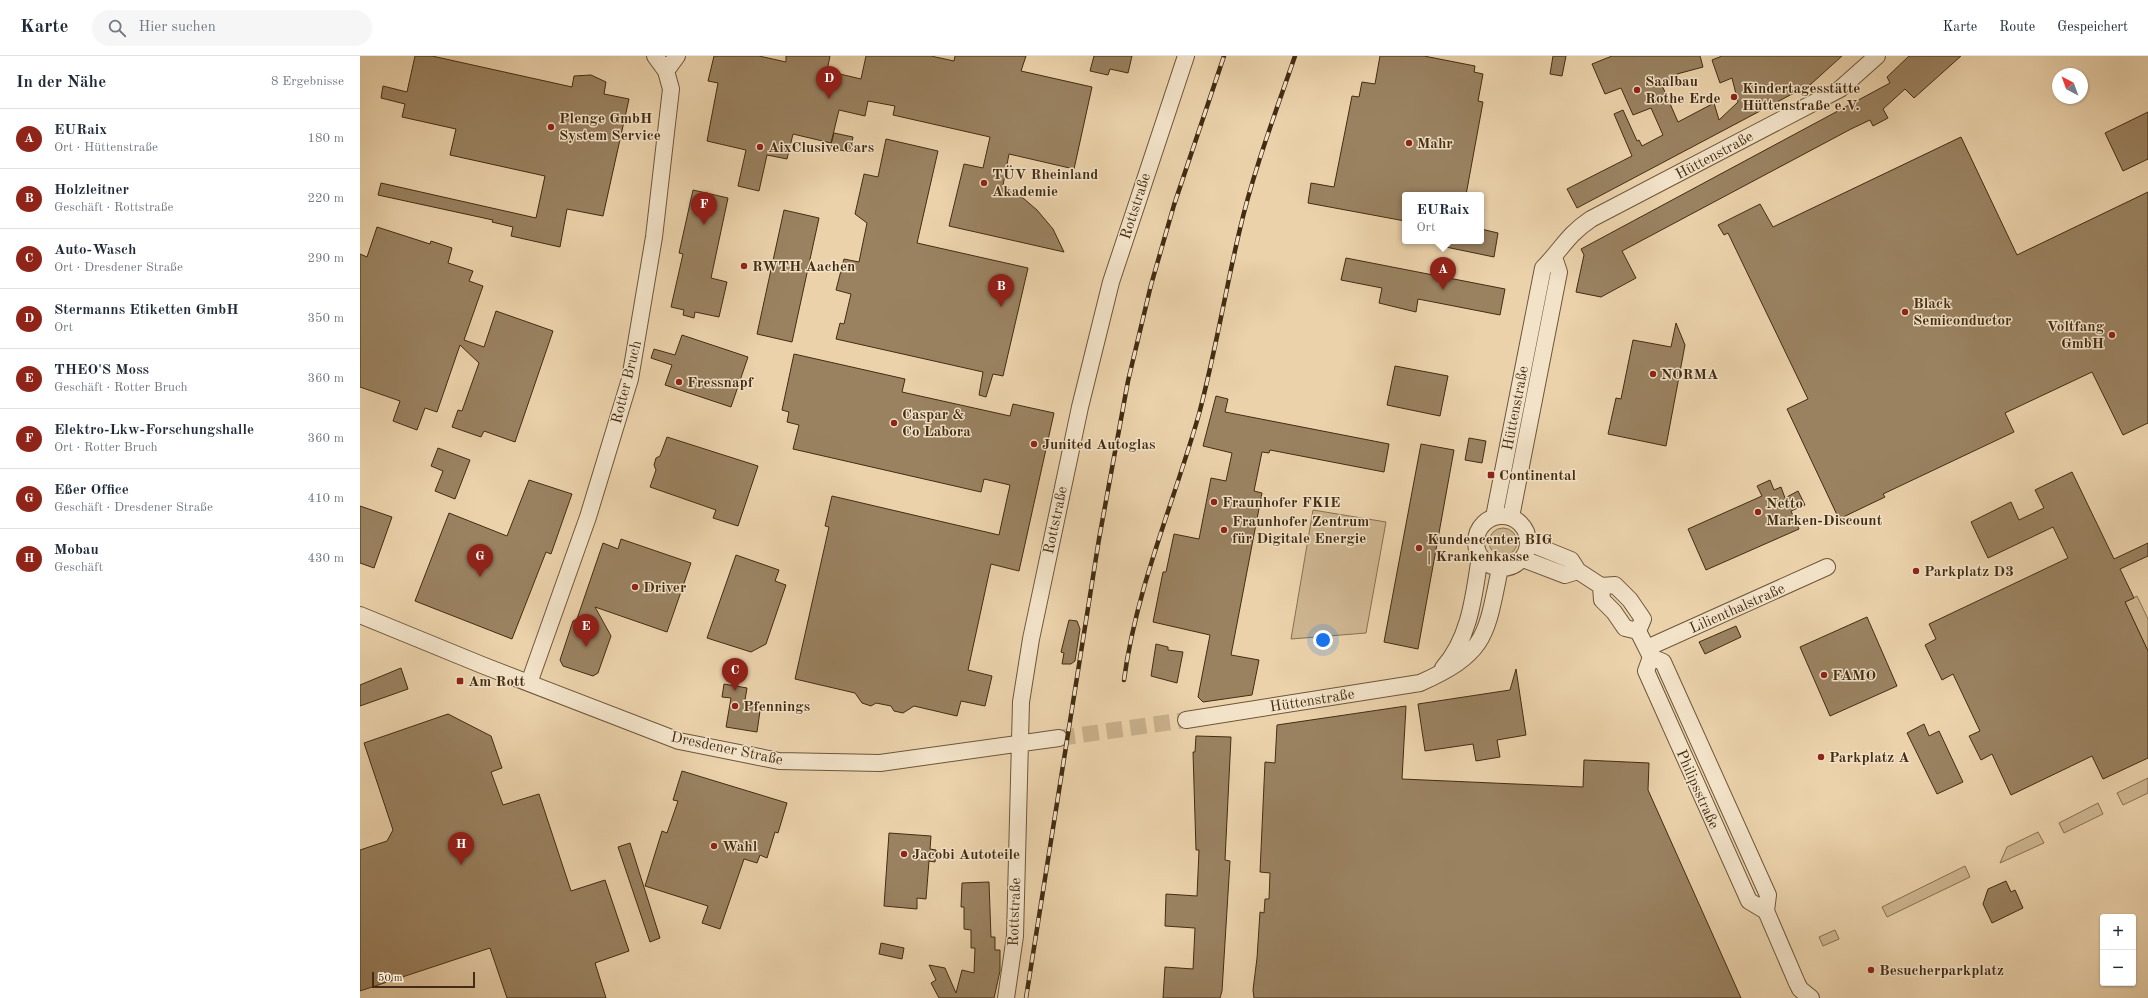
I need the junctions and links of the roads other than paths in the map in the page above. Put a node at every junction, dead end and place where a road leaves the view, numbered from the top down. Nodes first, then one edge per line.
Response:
1 (655, 56) edge
2 (677, 56) edge
3 (1186, 56) edge
4 (1877, 56) edge
5 (666, 71) junction
6 (1554, 257) junction
7 (1494, 517) junction
8 (1511, 517) junction
9 (1529, 543) junction
10 (1480, 556) junction
11 (1523, 559) junction
12 (1827, 567) dead end
13 (1500, 568) junction
14 (1578, 571) junction
15 (360, 615) edge
16 (1649, 653) junction
17 (1437, 675) junction
18 (528, 683) junction
19 (1186, 720) tunnel mouth
20 (1059, 738) tunnel mouth
21 (1020, 743) junction
22 (1803, 995) edge
23 (1006, 998) edge

1 - 5 street, Rotter Bruch
2 - 5 street
3 - 21 street, Rottstraße
4 - 6 street, Hüttenstraße
5 - 18 street, Rotter Bruch
6 - 7 street, Hüttenstraße
6 - 8 street, Hüttenstraße
7 - 8 street
7 - 10 street
8 - 9 street
9 - 11 street
9 - 14 street
10 - 13 street
10 - 17 street, Hüttenstraße
11 - 13 street
11 - 14 street
12 - 16 street, Lilienthalstraße
13 - 17 street, Hüttenstraße
14 - 16 street
15 - 18 street, Dresdener Straße
16 - 22 street, Philipsstraße
17 - 19 street, Hüttenstraße
18 - 21 street, Dresdener Straße
20 - 21 street
21 - 23 street, Rottstraße

